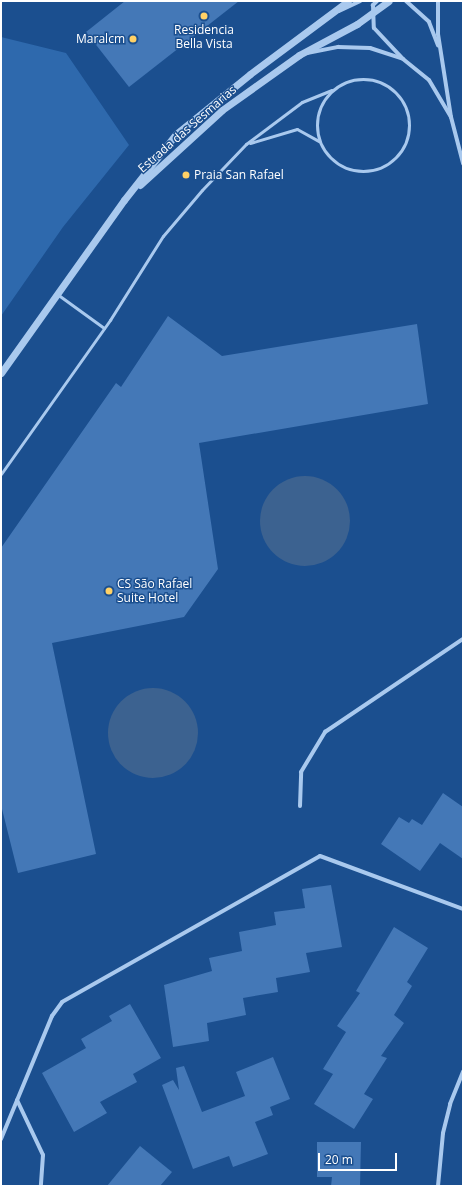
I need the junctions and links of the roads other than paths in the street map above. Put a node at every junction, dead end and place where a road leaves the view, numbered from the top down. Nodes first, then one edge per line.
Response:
1 (348, 1) edge
2 (360, 1) edge
3 (377, 1) edge
4 (389, 1) edge
5 (406, 1) edge
6 (438, 1) edge
7 (373, 13) junction
8 (327, 17) junction
9 (441, 51) junction
10 (299, 55) junction
11 (403, 59) junction
12 (332, 90) junction
13 (450, 117) junction
14 (319, 141) junction
15 (246, 144) junction
16 (463, 163) edge
17 (124, 200) junction
18 (57, 294) junction
19 (104, 328) junction
20 (1, 373) edge
21 (1, 474) edge
22 (463, 639) edge
23 (300, 806) dead end
24 (463, 909) edge
25 (463, 1070) edge
26 (17, 1100) junction
27 (1, 1139) edge
28 (41, 1186) edge
29 (438, 1186) edge

1 - 8 street, Estrada das Sesmarias
2 - 8 street
3 - 7 street
4 - 7 street, Estrada das Sesmarias
5 - 9 street
6 - 9 street
7 - 10 street, Estrada das Sesmarias
7 - 11 street
8 - 17 street, Estrada das Sesmarias
9 - 13 street
10 - 11 street
10 - 17 street, Estrada das Sesmarias
11 - 13 street
12 - 14 lane
12 - 14 lane
12 - 15 lane
13 - 16 street
14 - 15 lane
15 - 19 lane
17 - 18 street, Estrada das Sesmarias
18 - 19 lane
18 - 20 street, Estrada das Sesmarias
19 - 21 lane
22 - 23 street
24 - 26 street
25 - 29 street
26 - 27 street
26 - 28 street

